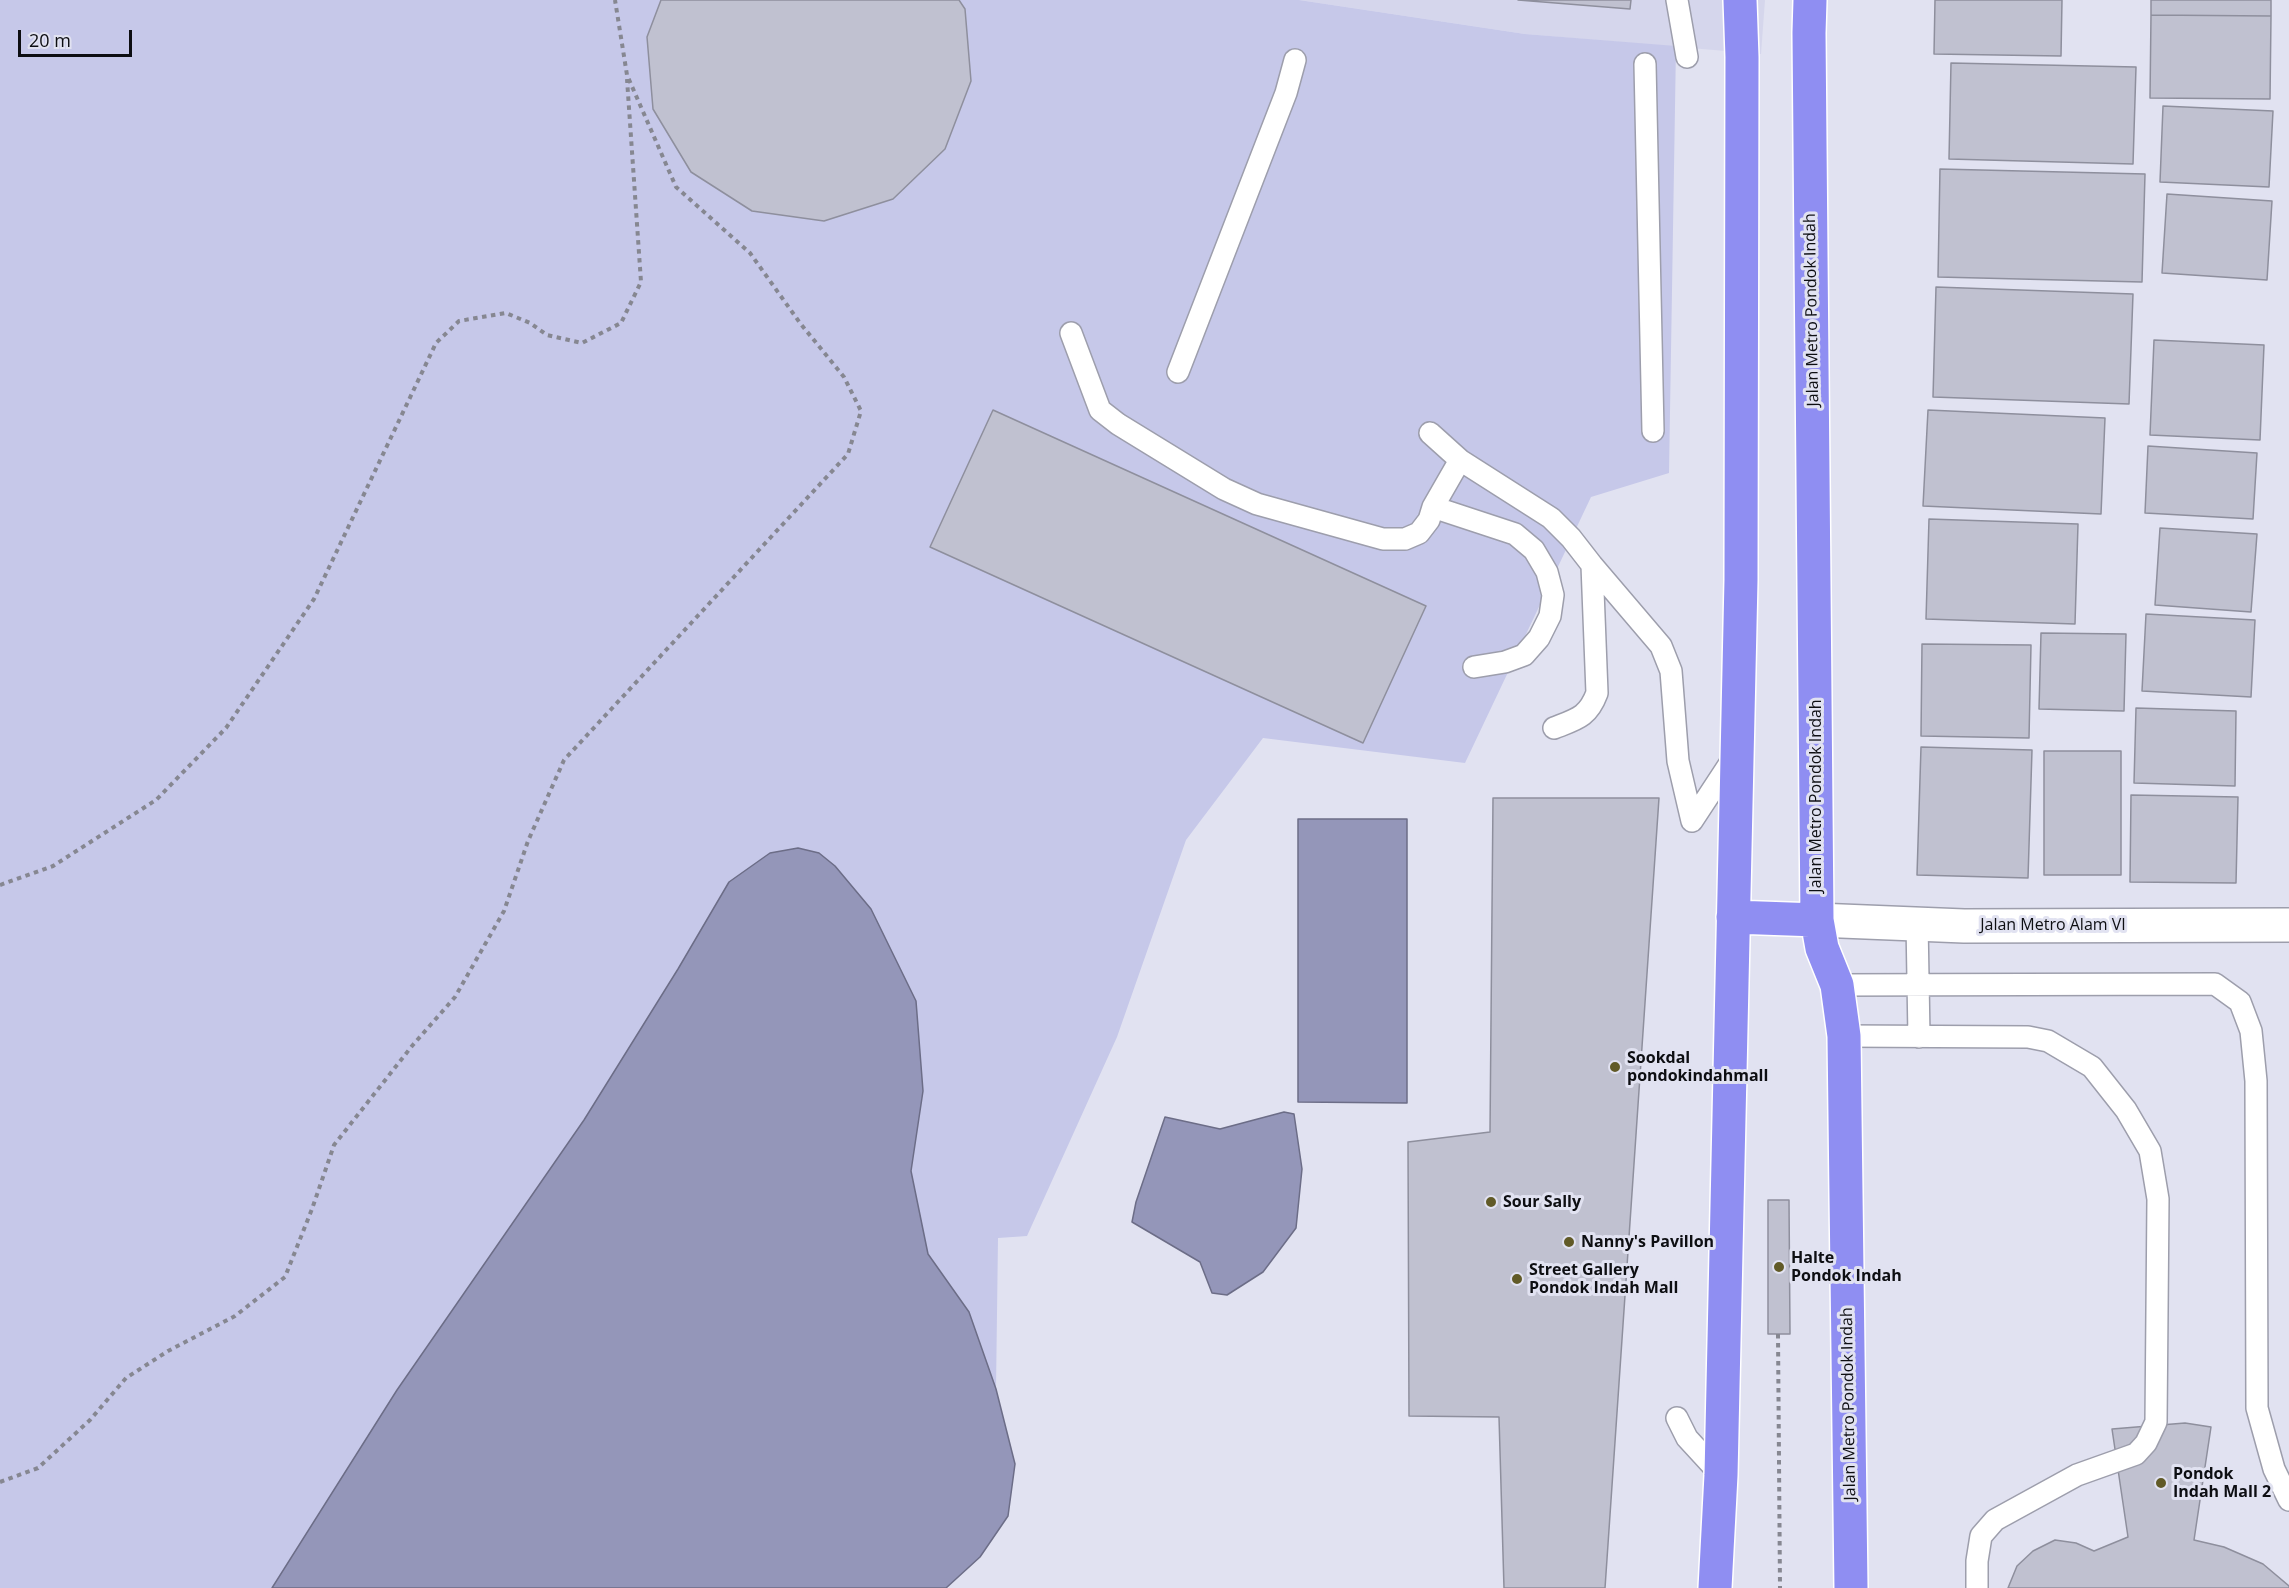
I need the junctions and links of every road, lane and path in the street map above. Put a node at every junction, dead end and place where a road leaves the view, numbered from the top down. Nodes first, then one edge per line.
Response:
1 (615, 0) edge
2 (1677, 0) edge
3 (1740, 0) edge
4 (1810, 0) edge
5 (1687, 57) dead end
6 (1294, 60) dead end
7 (1645, 64) dead end
8 (627, 75) junction
9 (1071, 333) dead end
10 (1178, 372) dead end
11 (1653, 431) dead end
12 (1430, 433) dead end
13 (1460, 460) junction
14 (1433, 507) junction
15 (1592, 565) junction
16 (1474, 667) dead end
17 (1554, 728) dead end
18 (1737, 751) junction
19 (0, 885) edge
20 (1733, 917) junction
21 (1817, 920) junction
22 (1917, 922) junction
23 (2289, 925) edge
24 (1918, 983) junction
25 (1837, 985) junction
26 (1844, 1036) junction
27 (1919, 1037) junction
28 (1778, 1334) dead end
29 (1677, 1418) dead end
30 (1721, 1475) junction
31 (0, 1482) edge
32 (2289, 1500) edge
33 (1715, 1588) edge
34 (1780, 1588) edge
35 (1851, 1588) edge
36 (1977, 1588) edge

1 - 8 path
2 - 5 lane
3 - 18 highway
4 - 21 highway, Jalan Metro Pondok Indah
6 - 10 lane
7 - 11 lane
8 - 19 path
8 - 31 path
9 - 14 lane
12 - 13 lane
13 - 14 lane
13 - 15 lane
14 - 16 lane
15 - 17 lane
15 - 18 lane
18 - 20 highway
20 - 21 highway
20 - 30 highway
21 - 22 street, Jalan Metro Alam VI
21 - 25 highway, Jalan Metro Pondok Indah
22 - 23 street, Jalan Metro Alam VI
22 - 24 lane
24 - 25 lane
24 - 27 lane
24 - 32 lane
25 - 26 highway, Jalan Metro Pondok Indah
26 - 27 lane
26 - 35 highway, Jalan Metro Pondok Indah
27 - 36 lane
28 - 34 path
29 - 30 lane
30 - 33 highway

